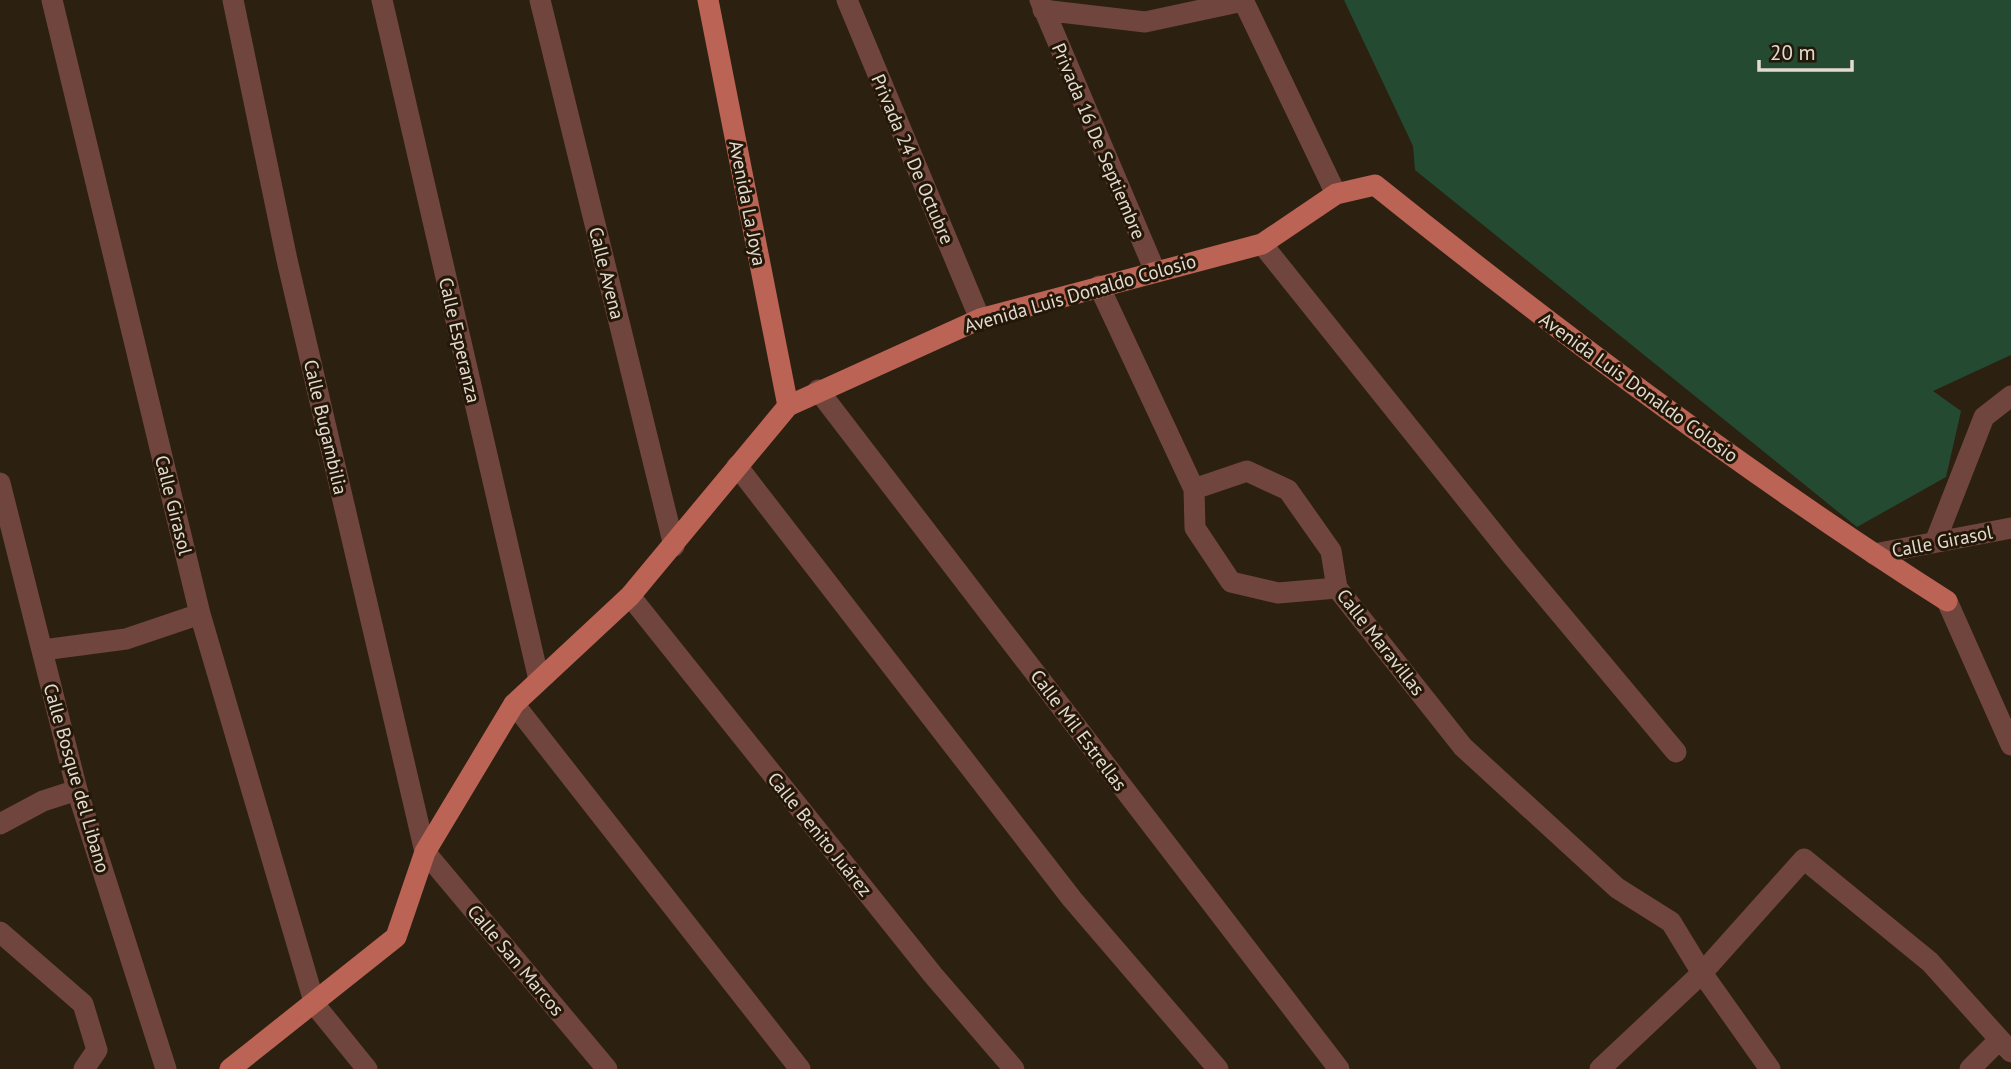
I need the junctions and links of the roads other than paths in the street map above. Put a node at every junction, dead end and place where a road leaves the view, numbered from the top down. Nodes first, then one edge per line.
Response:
1 (52, 0) edge
2 (233, 0) edge
3 (382, 0) edge
4 (540, 0) edge
5 (708, 0) edge
6 (847, 0) edge
7 (1243, 0) edge
8 (1041, 5) edge
9 (1336, 194) junction
10 (1262, 244) junction
11 (1155, 271) junction
12 (1099, 286) junction
13 (980, 319) junction
14 (818, 390) junction
15 (2011, 396) edge
16 (788, 406) junction
17 (737, 466) junction
18 (0, 483) edge
19 (1194, 489) junction
20 (2011, 528) edge
21 (1935, 542) junction
22 (674, 547) junction
23 (1874, 554) junction
24 (1337, 589) junction
25 (630, 596) junction
26 (1947, 601) joint
27 (200, 614) junction
28 (43, 650) junction
29 (539, 680) junction
30 (514, 704) junction
31 (2008, 734) edge
32 (1676, 752) dead end
33 (77, 790) junction
34 (0, 824) edge
35 (425, 852) junction
36 (0, 932) edge
37 (1702, 973) junction
38 (315, 1005) junction
39 (2005, 1046) edge
40 (84, 1069) edge
41 (166, 1069) edge
42 (230, 1069) edge
43 (367, 1069) edge
44 (607, 1069) edge
45 (800, 1069) edge
46 (1014, 1069) edge
47 (1218, 1069) edge
48 (1339, 1069) edge
49 (1601, 1069) edge
50 (1770, 1069) edge
51 (1970, 1069) edge

1 - 27 street, Calle Girasol
2 - 35 street, Calle Bugambilia
3 - 29 street, Calle Esperanza
4 - 22 street, Calle Avena
5 - 16 main road, Avenida La Joya
6 - 13 street, Privada 24 De Octubre
7 - 8 street
7 - 9 street
8 - 11 street, Privada 16 De Septiembre
9 - 10 main road, Avenida Luis Donaldo Colosio
9 - 23 main road, Avenida Luis Donaldo Colosio
10 - 11 main road, Avenida Luis Donaldo Colosio
10 - 32 street
11 - 12 main road, Avenida Luis Donaldo Colosio
12 - 13 main road, Avenida Luis Donaldo Colosio
12 - 19 street
13 - 14 main road, Avenida Luis Donaldo Colosio
14 - 16 main road, Avenida Luis Donaldo Colosio
14 - 48 street, Calle Mil Estrellas
15 - 21 street
16 - 17 main road, Avenida Luis Donaldo Colosio
17 - 22 main road, Avenida Luis Donaldo Colosio
17 - 47 street
18 - 28 street, Calle Bosque del Libano
19 - 24 street
19 - 24 street, Calle Maravillas
20 - 21 street, Calle Girasol
21 - 23 street, Calle Girasol
22 - 25 main road, Avenida Luis Donaldo Colosio
23 - 26 main road, Avenida Luis Donaldo Colosio
24 - 37 street, Calle Maravillas
25 - 29 main road, Avenida Luis Donaldo Colosio
25 - 46 street, Calle Benito Juárez
26 - 31 street
27 - 28 street
27 - 38 street, Calle Girasol
28 - 33 street, Calle Bosque del Libano
29 - 30 main road, Avenida Luis Donaldo Colosio
30 - 35 main road, Avenida Luis Donaldo Colosio
30 - 45 street
33 - 34 street
33 - 41 street, Calle Bosque del Libano
35 - 38 main road, Avenida Luis Donaldo Colosio
35 - 44 street, Calle San Marcos
36 - 40 street
37 - 39 street
37 - 49 street
37 - 50 street, Calle Maravillas
38 - 42 main road, Avenida Luis Donaldo Colosio
38 - 43 street
39 - 51 street

